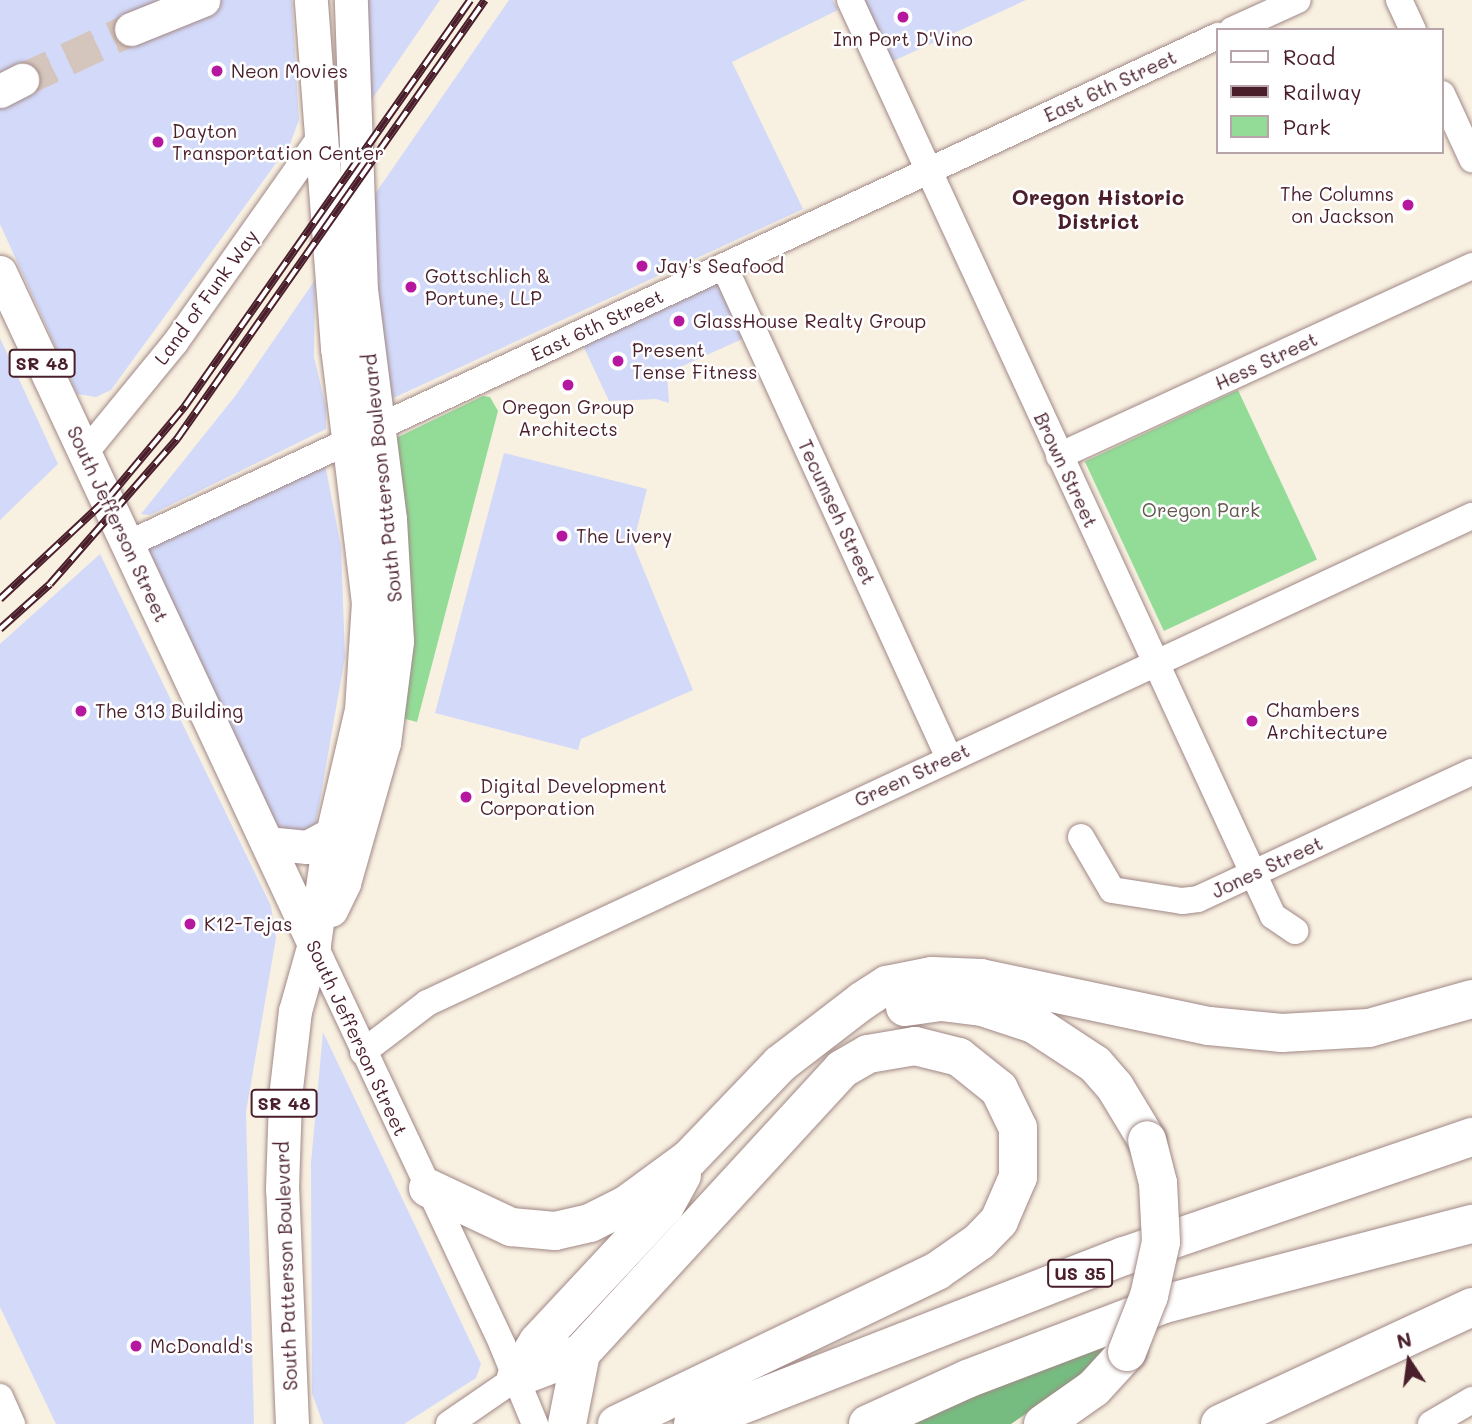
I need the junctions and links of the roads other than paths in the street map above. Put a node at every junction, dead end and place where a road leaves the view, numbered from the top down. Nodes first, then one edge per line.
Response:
1 (203, 0) edge
2 (311, 0) edge
3 (351, 0) edge
4 (850, 0) edge
5 (1298, 0) edge
6 (1399, 0) edge
7 (1236, 28) edge
8 (1412, 28) edge
9 (131, 29) tunnel mouth
10 (1216, 37) edge
11 (1444, 97) edge
12 (1465, 125) edge
13 (321, 136) junction
14 (1472, 159) edge
15 (929, 170) junction
16 (724, 266) junction
17 (1472, 266) edge
18 (0, 272) edge
19 (363, 433) junction
20 (85, 453) junction
21 (1059, 456) junction
22 (1472, 516) edge
23 (128, 544) junction
24 (1155, 661) junction
25 (949, 758) junction
26 (1472, 772) edge
27 (333, 834) junction
28 (1081, 837) dead end
29 (267, 843) junction
30 (1253, 873) junction
31 (1295, 931) dead end
32 (314, 944) junction
33 (1472, 999) edge
34 (843, 1019) junction
35 (363, 1052) junction
36 (1461, 1139) edge
37 (690, 1158) junction
38 (428, 1188) junction
39 (1472, 1224) edge
40 (1466, 1310) edge
41 (581, 1353) junction
42 (516, 1378) junction
43 (0, 1397) edge
44 (1472, 1400) edge
45 (621, 1422) edge
46 (12, 1424) edge
47 (292, 1424) edge
48 (449, 1424) edge
49 (535, 1424) edge
50 (567, 1424) edge
51 (693, 1424) edge
52 (868, 1424) edge
53 (1043, 1424) edge
54 (1220, 1424) edge
55 (1284, 1424) edge
56 (1431, 1424) edge

1 - 9 main road
2 - 13 main road, South Patterson Boulevard
3 - 19 main road, South Patterson Boulevard
4 - 15 street, Brown Street
5 - 7 street
6 - 8 street
10 - 15 street, East 6th Street
11 - 12 street
12 - 14 street
13 - 19 main road, South Patterson Boulevard
13 - 20 street, Land of Funk Way
15 - 16 street, East 6th Street
15 - 21 street, Brown Street
16 - 19 street, East 6th Street
16 - 25 street, Tecumseh Street
17 - 21 street, Hess Street
18 - 20 main road, South Jefferson Street / SR 48
19 - 23 street, East 6th Street
19 - 27 main road, South Patterson Boulevard
19 - 32 main road, South Patterson Boulevard
20 - 23 main road, South Jefferson Street / SR 48
21 - 24 street, Brown Street
22 - 24 street, Green Street
23 - 29 main road, South Jefferson Street / SR 48
24 - 25 street, Green Street
24 - 30 street, Brown Street
25 - 35 street, Green Street
26 - 30 street, Jones Street
27 - 29 main road
27 - 32 main road, South Patterson Boulevard
28 - 30 street, Jones Street
29 - 32 main road, South Jefferson Street / SR 48
30 - 31 street, Brown Street
32 - 35 street, South Jefferson Street
32 - 47 main road, South Patterson Boulevard / SR 48
33 - 34 highway
34 - 37 highway
34 - 53 highway, bridge
35 - 38 street, South Jefferson Street
36 - 51 highway, US 35
37 - 38 highway
37 - 42 highway
38 - 42 street, South Jefferson Street
39 - 52 highway
40 - 54 highway
40 - 55 highway
41 - 42 highway
41 - 45 highway
41 - 50 highway
42 - 48 street
42 - 49 street, South Jefferson Street
43 - 46 street
44 - 56 street

